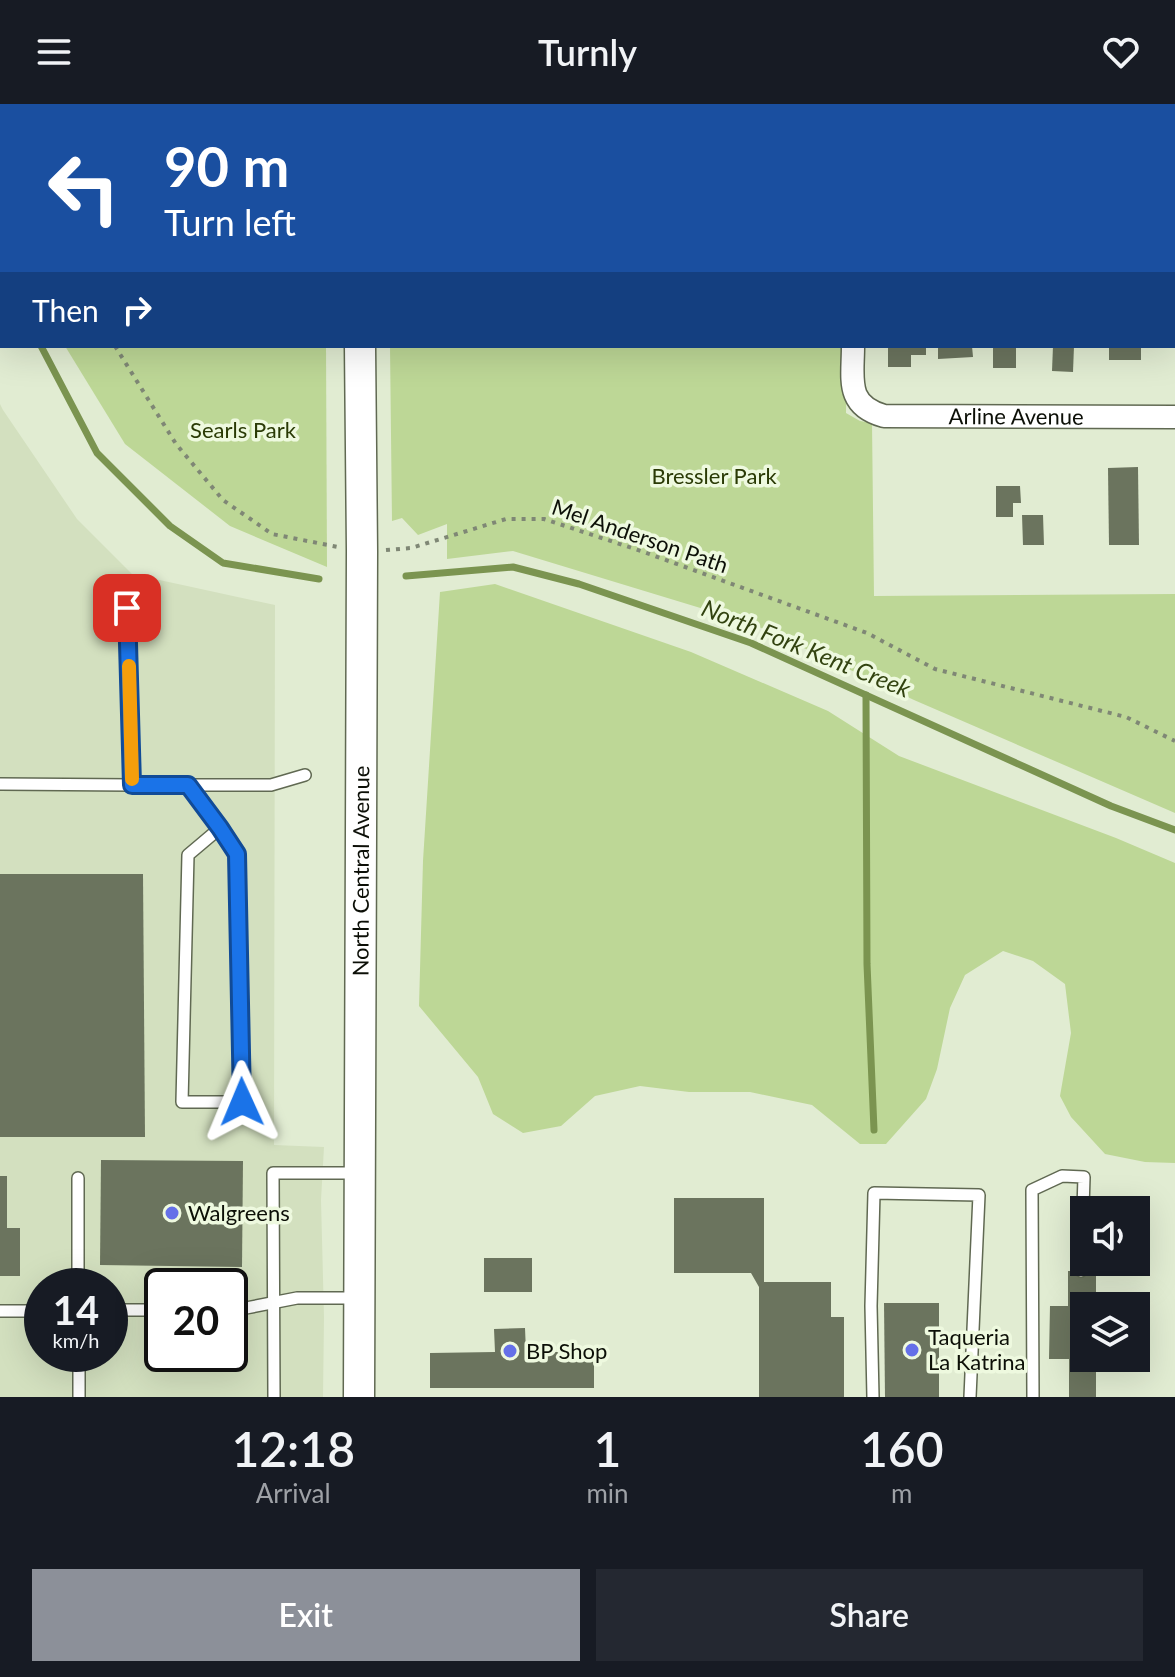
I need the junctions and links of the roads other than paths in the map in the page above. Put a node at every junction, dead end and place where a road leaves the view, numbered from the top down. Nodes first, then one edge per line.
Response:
1 (360, 348) edge
2 (853, 348) edge
3 (1175, 417) edge
4 (127, 608) dead end
5 (305, 775) dead end
6 (0, 784) edge
7 (132, 785) junction
8 (188, 785) junction
9 (220, 828) junction
10 (361, 1173) junction
11 (78, 1178) dead end
12 (1083, 1196) edge
13 (78, 1268) edge
14 (360, 1298) junction
15 (273, 1304) junction
16 (248, 1307) edge
17 (0, 1311) edge
18 (24, 1311) edge
19 (79, 1372) edge
20 (79, 1397) edge
21 (274, 1397) edge
22 (359, 1397) edge
23 (873, 1397) edge
24 (970, 1397) edge
25 (1033, 1397) edge

1 - 10 main road, North Central Avenue
2 - 3 street, Arline Avenue
4 - 7 lane
5 - 8 lane
6 - 7 lane
7 - 8 lane
8 - 9 lane
9 - 9 lane
10 - 14 main road, North Central Avenue
10 - 15 lane
11 - 13 lane
12 - 25 lane
14 - 15 lane
14 - 22 main road, North Central Avenue
15 - 16 lane
15 - 21 lane
17 - 18 lane
19 - 20 lane
23 - 24 lane

